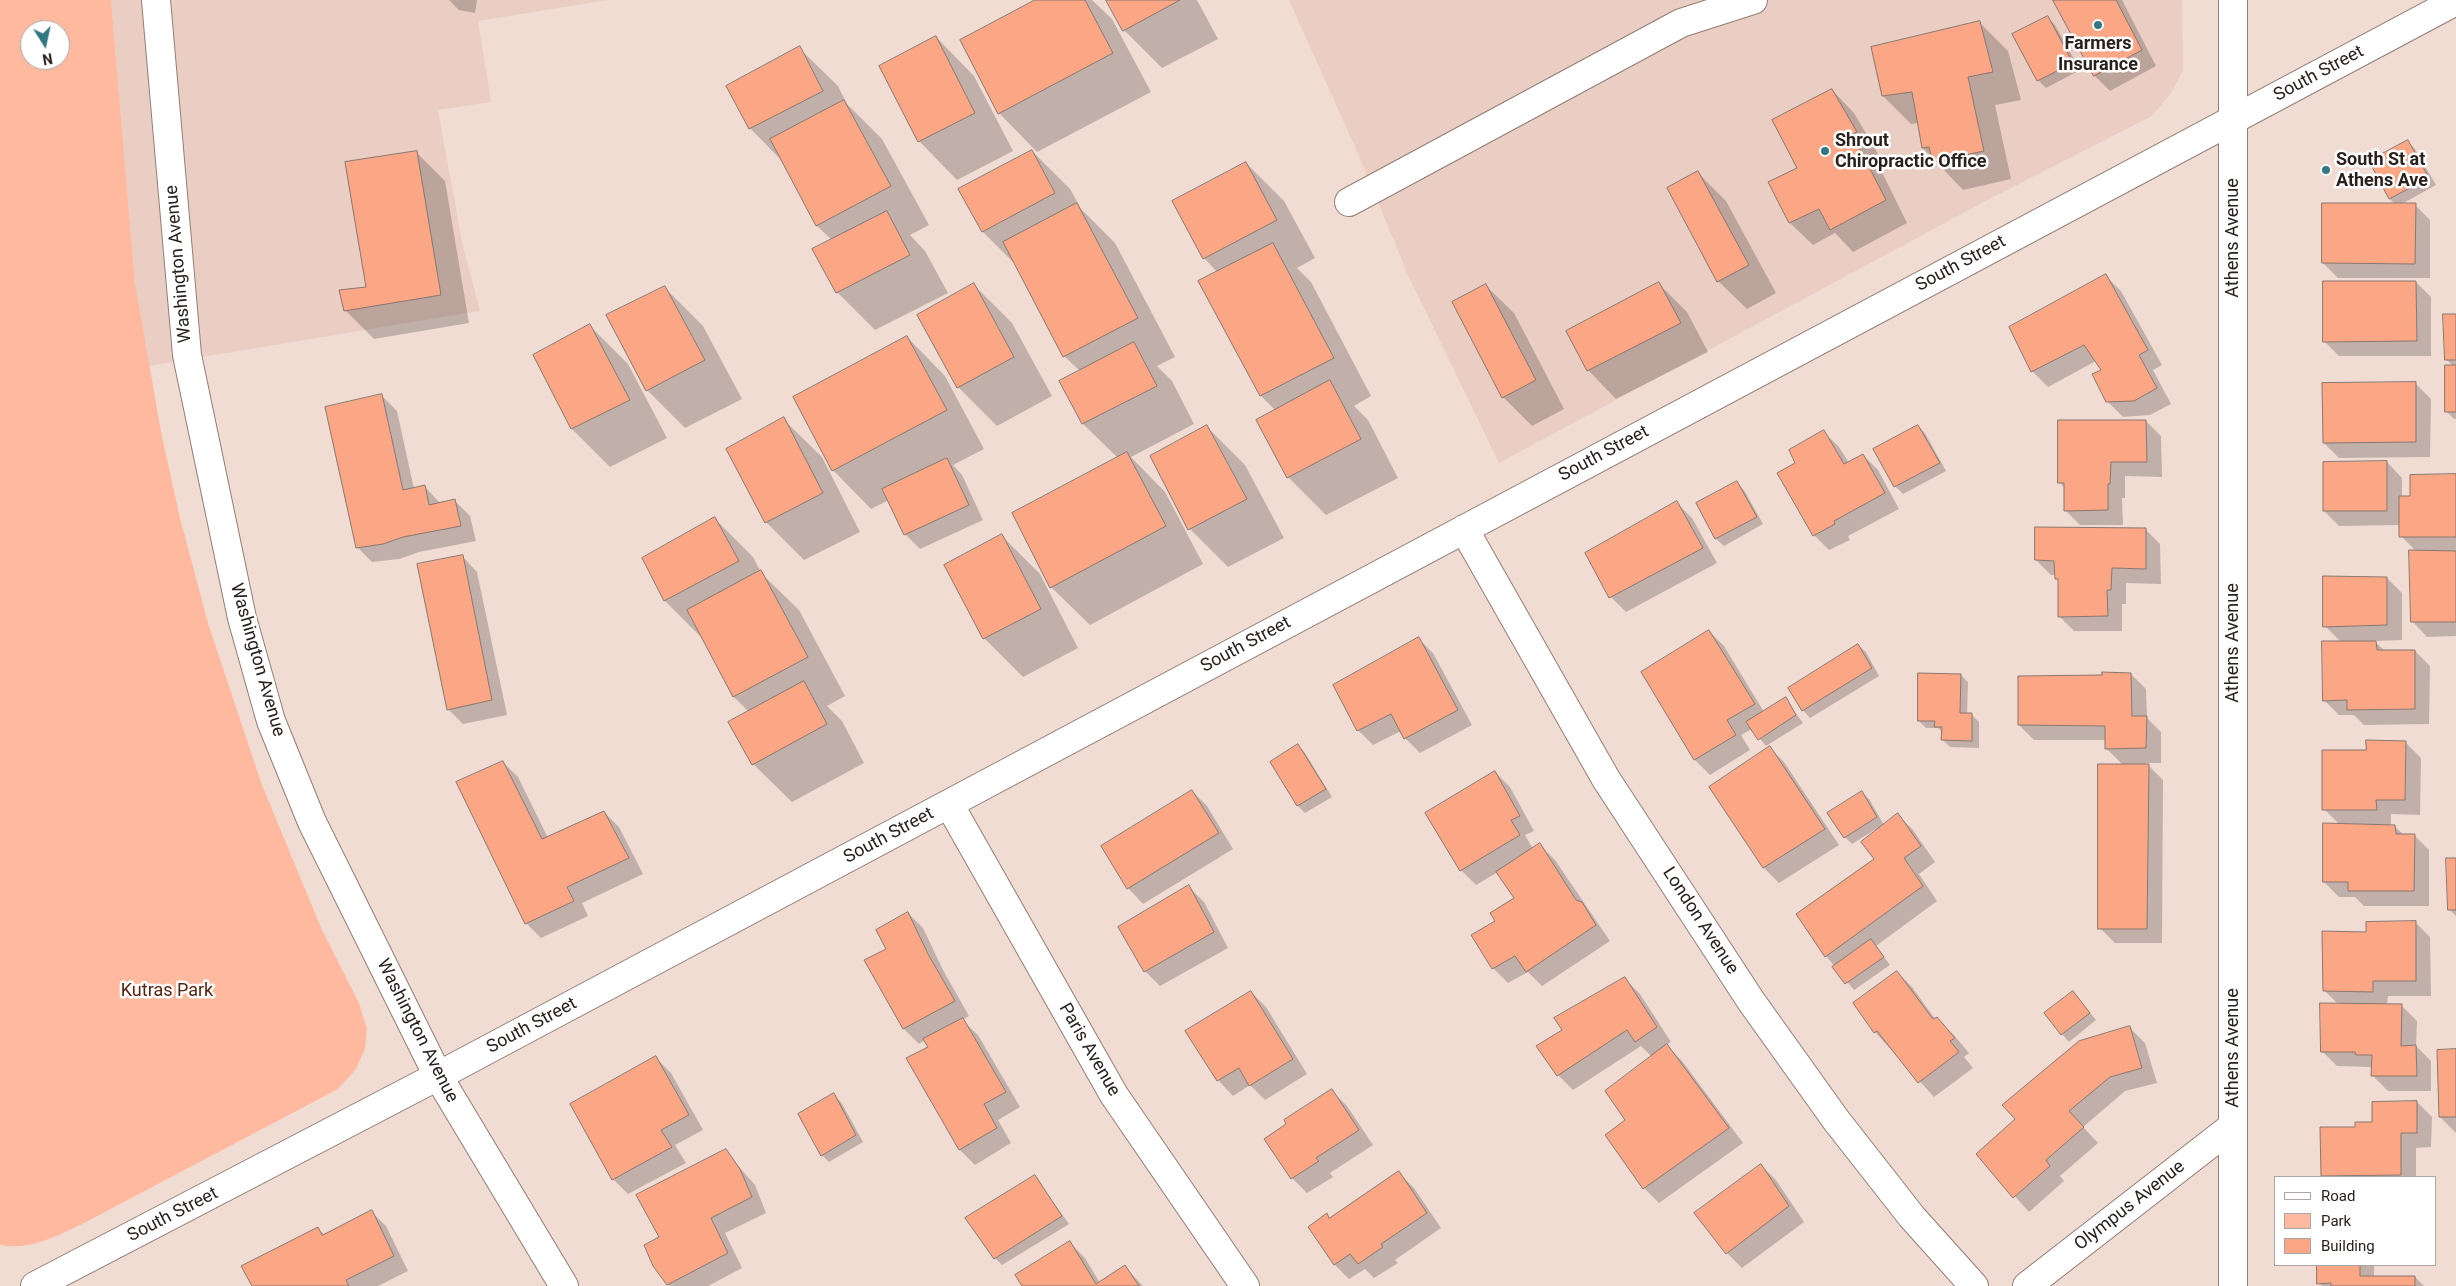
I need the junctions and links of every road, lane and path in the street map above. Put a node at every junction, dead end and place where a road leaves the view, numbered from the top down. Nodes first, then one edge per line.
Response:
1 (156, 0) edge
2 (1753, 0) edge
3 (2234, 0) edge
4 (2456, 1) edge
5 (2233, 119) junction
6 (1349, 202) dead end
7 (1464, 529) junction
8 (949, 804) junction
9 (438, 1076) junction
10 (2233, 1126) junction
11 (35, 1286) edge
12 (564, 1286) edge
13 (1245, 1286) edge
14 (1974, 1286) edge
15 (2027, 1286) edge
16 (2233, 1286) edge

1 - 9 street, Washington Avenue
2 - 6 street
3 - 5 street, Athens Avenue
4 - 5 street, South Street
5 - 7 street, South Street
5 - 10 street, Athens Avenue
7 - 8 street, South Street
7 - 14 street, London Avenue
8 - 9 street, South Street
8 - 13 street, Paris Avenue
9 - 11 street, South Street
9 - 12 street, Washington Avenue
10 - 15 street, Olympus Avenue
10 - 16 street, Athens Avenue

